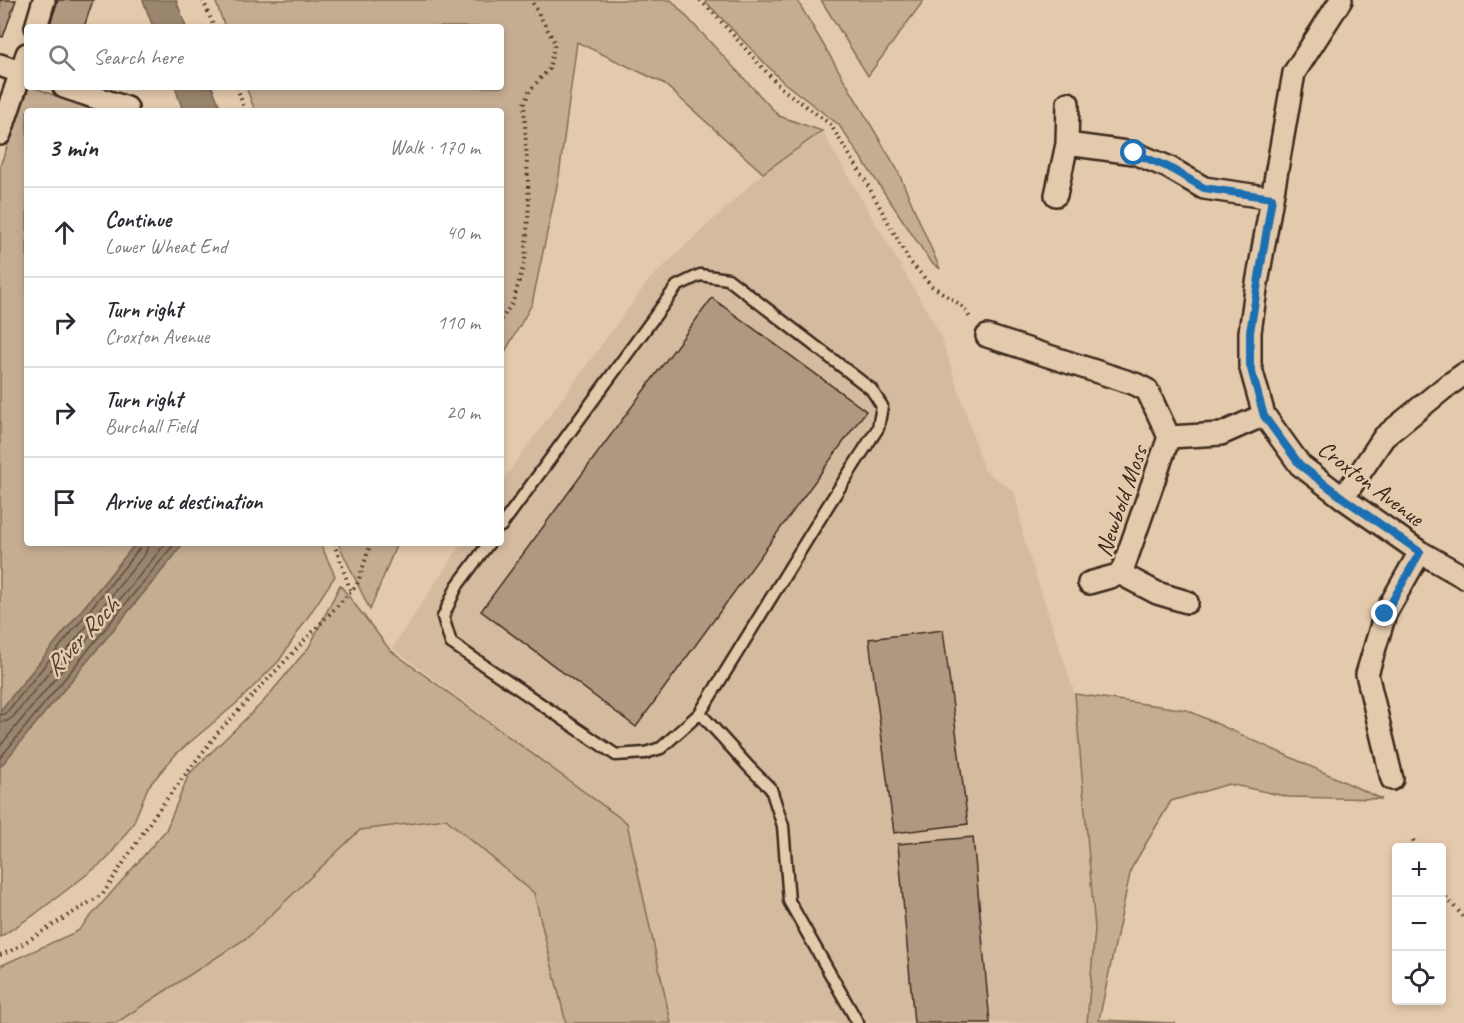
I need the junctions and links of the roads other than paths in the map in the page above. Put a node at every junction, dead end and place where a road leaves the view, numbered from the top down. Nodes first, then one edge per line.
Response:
1 (44, 0) edge
2 (1341, 0) edge
3 (37, 24) edge
4 (0, 65) edge
5 (24, 67) edge
6 (24, 70) edge
7 (73, 90) edge
8 (1068, 103) dead end
9 (127, 108) dead end
10 (0, 134) edge
11 (1067, 144) junction
12 (1056, 195) dead end
13 (1272, 198) junction
14 (987, 336) road end
15 (1464, 374) edge
16 (1264, 416) junction
17 (1169, 437) junction
18 (1343, 498) junction
19 (504, 522) edge
20 (487, 546) edge
21 (1420, 552) junction
22 (1121, 574) junction
23 (1464, 577) edge
24 (1089, 583) dead end
25 (1187, 602) dead end
26 (700, 713) junction
27 (1392, 779) dead end
28 (858, 1023) edge

1 - 3 street
2 - 13 street, Croxton Avenue
4 - 5 street
6 - 10 street
7 - 9 street
8 - 11 street
11 - 12 street
11 - 13 street
13 - 16 street, Croxton Avenue
14 - 17 street
15 - 18 street
16 - 17 street, Newbold Moss
16 - 18 street, Croxton Avenue
17 - 22 street, Newbold Moss
18 - 21 street, Croxton Avenue
19 - 26 lane
20 - 26 lane
21 - 23 street, Croxton Avenue
21 - 27 street
22 - 24 street
22 - 25 street, Newbold Moss
26 - 28 lane

